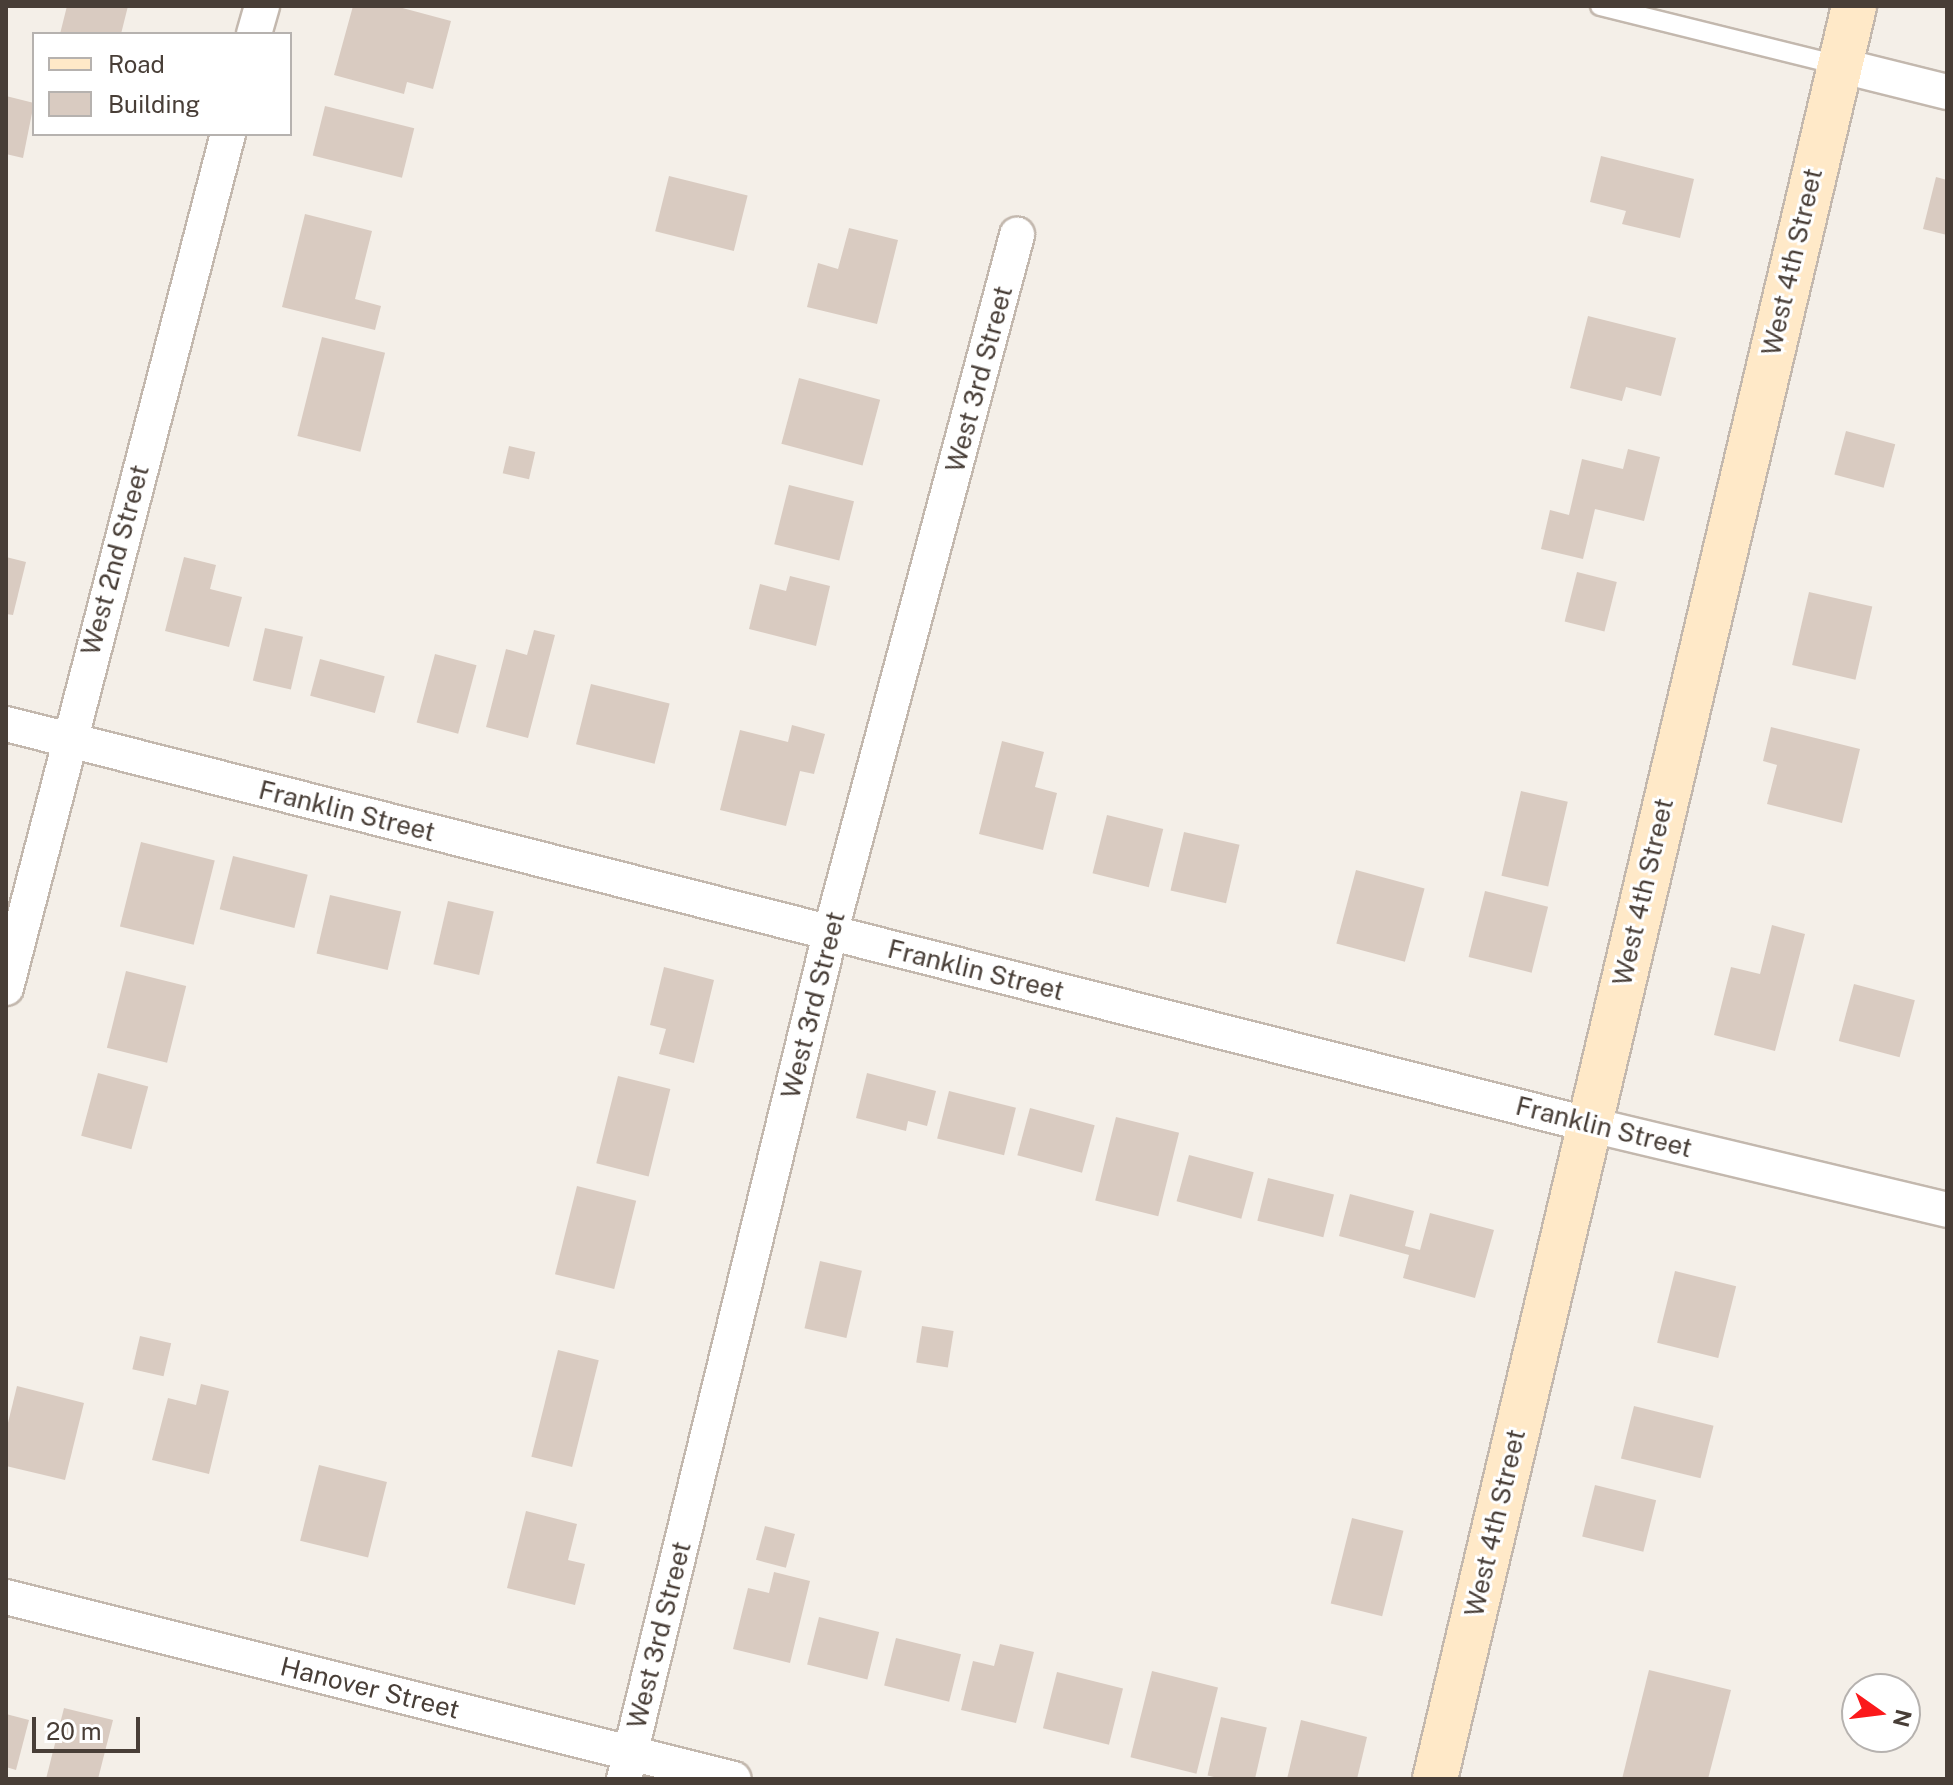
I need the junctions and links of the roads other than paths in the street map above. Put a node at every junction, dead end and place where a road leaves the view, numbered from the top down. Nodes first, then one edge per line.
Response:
1 (262, 6) edge
2 (1600, 6) edge
3 (1854, 6) edge
4 (255, 32) edge
5 (1839, 65) junction
6 (1947, 92) edge
7 (227, 136) edge
8 (1017, 235) dead end
9 (6, 724) edge
10 (67, 740) junction
11 (830, 934) junction
12 (6, 988) edge
13 (1587, 1124) junction
14 (1947, 1210) edge
15 (6, 1597) edge
16 (627, 1766) edge
17 (734, 1779) edge
18 (1435, 1779) edge

1 - 4 street
2 - 5 lane
3 - 5 main road, West 4th Street
5 - 6 street
5 - 13 main road, West 4th Street
7 - 10 street, West 2nd Street
8 - 11 street, West 3rd Street
9 - 10 street, Franklin Street
10 - 11 street, Franklin Street
10 - 12 street, West 2nd Street
11 - 13 street, Franklin Street
11 - 16 street, West 3rd Street
13 - 14 street, Franklin Street
13 - 18 main road, West 4th Street
15 - 16 street, Hanover Street
16 - 17 street, Hanover Street

